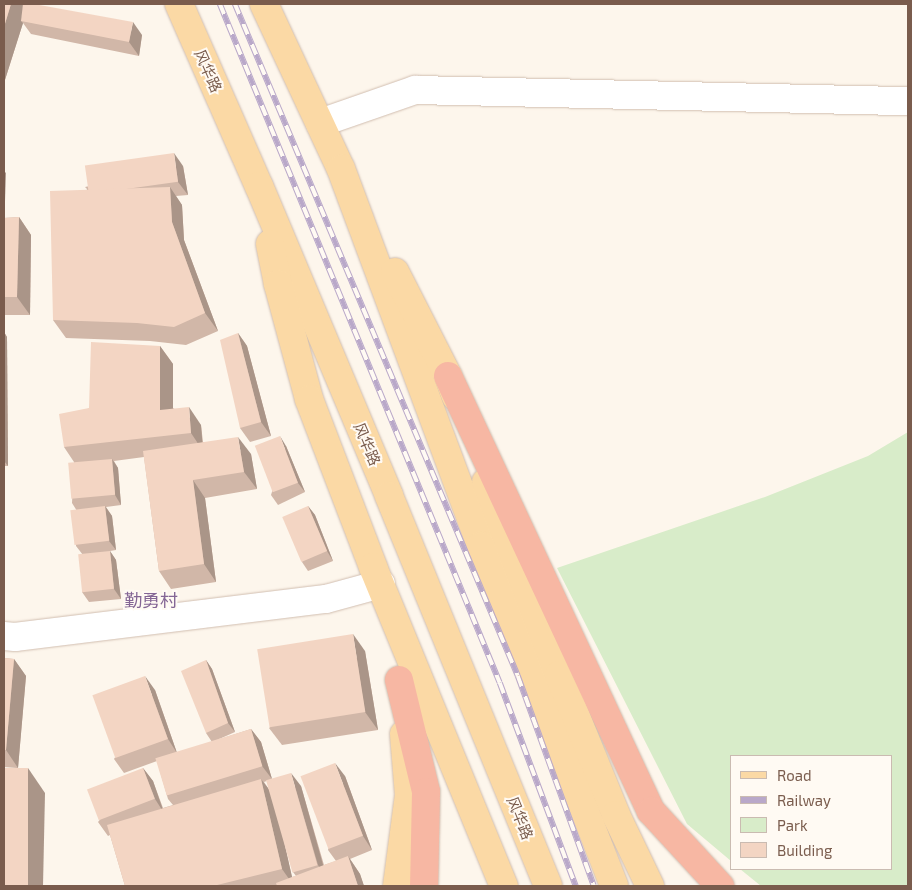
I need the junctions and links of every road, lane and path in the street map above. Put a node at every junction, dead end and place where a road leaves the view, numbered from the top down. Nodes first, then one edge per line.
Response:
1 (179, 4) edge
2 (264, 4) edge
3 (908, 101) edge
4 (320, 123) junction
5 (341, 169) junction
6 (258, 186) junction
7 (448, 376) junction
8 (381, 584) junction
9 (4, 636) edge
10 (399, 680) junction
11 (397, 886) edge
12 (424, 886) edge
13 (504, 886) edge
14 (548, 886) edge
15 (614, 886) edge
16 (650, 886) edge
17 (720, 886) edge

1 - 6 main road, 风华路
2 - 4 main road
3 - 4 street
4 - 5 main road
5 - 7 main road
5 - 15 main road
6 - 8 main road
6 - 14 main road, 风华路
7 - 16 main road
7 - 17 highway
8 - 9 street
8 - 10 main road
8 - 13 main road
10 - 11 main road
10 - 12 highway

